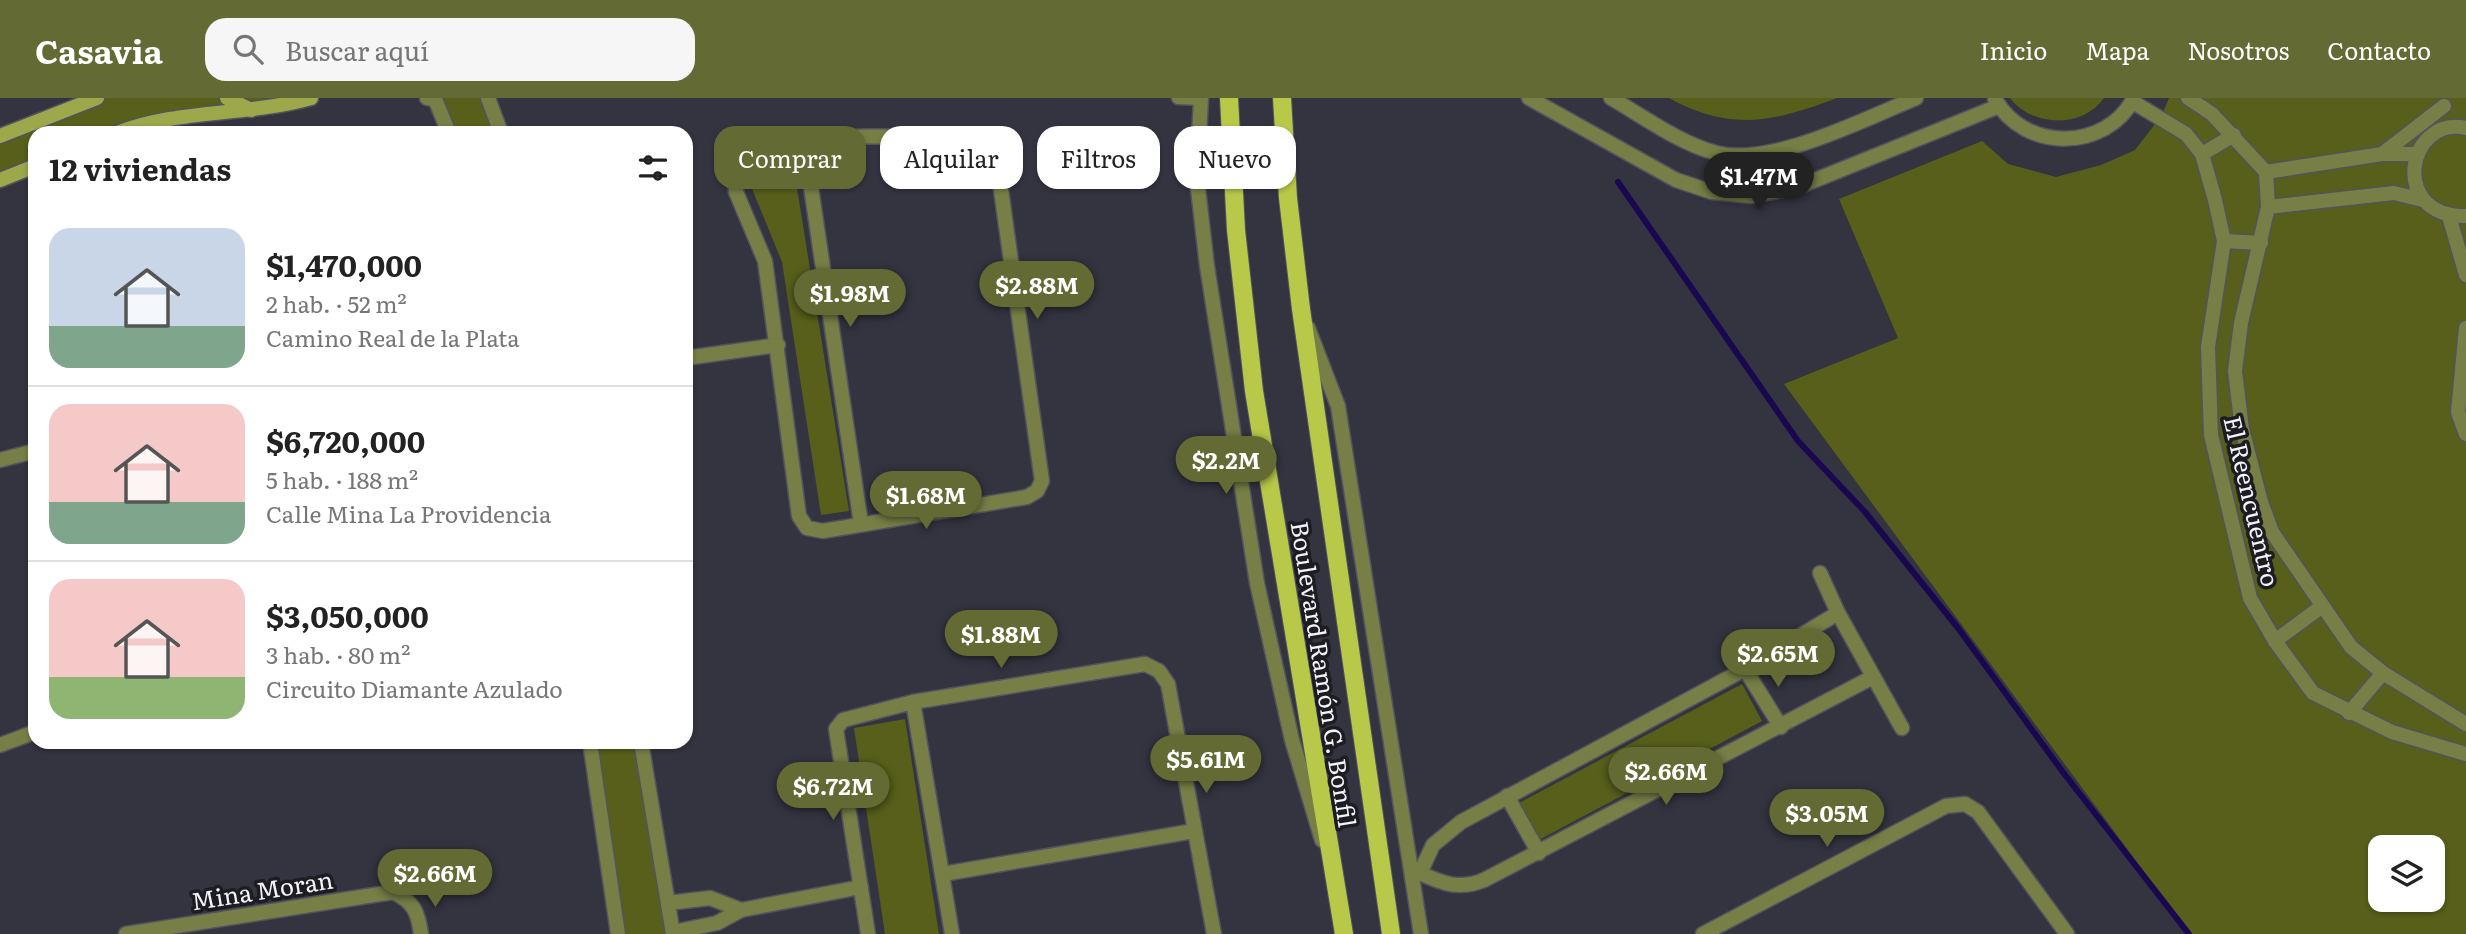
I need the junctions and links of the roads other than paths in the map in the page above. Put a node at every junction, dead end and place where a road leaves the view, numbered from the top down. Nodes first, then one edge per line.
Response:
1 (97, 98) edge
2 (227, 98) edge
3 (311, 98) edge
4 (488, 98) edge
5 (494, 98) edge
6 (1178, 98) edge
7 (1229, 98) edge
8 (1282, 98) edge
9 (1529, 98) edge
10 (1611, 98) edge
11 (1916, 98) edge
12 (2188, 98) edge
13 (1201, 99) edge
14 (2134, 100) edge
15 (435, 101) edge
16 (1996, 102) edge
17 (2448, 102) edge
18 (252, 110) junction
19 (495, 116) junction
20 (149, 126) edge
21 (444, 126) edge
22 (499, 126) edge
23 (2466, 128) edge
24 (2442, 130) junction
25 (2234, 135) junction
26 (0, 136) edge
27 (866, 139) edge
28 (2417, 153) junction
29 (2202, 154) junction
30 (2382, 154) junction
31 (28, 169) edge
32 (2266, 172) junction
33 (0, 180) edge
34 (736, 189) edge
35 (811, 189) edge
36 (2423, 200) junction
37 (2267, 207) junction
38 (2449, 216) junction
39 (2466, 216) edge
40 (2224, 241) junction
41 (2261, 243) junction
42 (2466, 275) edge
43 (1301, 309) junction
44 (2466, 328) edge
45 (778, 345) junction
46 (693, 357) edge
47 (2463, 376) edge
48 (2466, 434) edge
49 (28, 453) edge
50 (0, 460) edge
51 (861, 524) junction
52 (1820, 573) dead end
53 (2321, 607) junction
54 (1838, 614) junction
55 (2275, 641) junction
56 (1745, 669) junction
57 (2383, 673) junction
58 (1873, 677) junction
59 (913, 702) junction
60 (2349, 713) junction
61 (2466, 724) edge
62 (1781, 727) junction
63 (1902, 728) dead end
64 (28, 735) edge
65 (0, 745) edge
66 (591, 749) edge
67 (642, 749) edge
68 (2466, 754) edge
69 (1507, 796) junction
70 (1194, 831) junction
71 (1539, 853) junction
72 (943, 874) junction
73 (1416, 875) junction
74 (1335, 883) junction
75 (861, 887) junction
76 (668, 903) junction
77 (741, 910) junction
78 (673, 933) edge
79 (2065, 933) edge
80 (126, 934) edge
81 (421, 934) edge
82 (618, 934) edge
83 (868, 934) edge
84 (953, 934) edge
85 (1214, 934) edge
86 (1344, 934) edge
87 (1391, 934) edge
88 (1421, 934) edge
89 (1703, 934) edge

1 - 26 main road
2 - 18 main road
3 - 18 main road
4 - 19 street
5 - 19 street
6 - 13 lane
7 - 74 main road, Boulevard Ramón G. Bonfil
8 - 43 main road, Boulevard Ramón G. Bonfil
9 - 16 street
10 - 11 street
12 - 25 street
13 - 74 street, Boulevard Ramón G. Bonfil
14 - 16 street
14 - 29 street, El Reencuentro
15 - 21 street
17 - 24 street
17 - 30 street
18 - 20 main road
19 - 22 street
23 - 24 street
24 - 28 street
25 - 29 street
25 - 32 street
27 - 51 street
28 - 30 street
28 - 36 street
29 - 40 street, El Reencuentro
30 - 32 street
31 - 33 main road
32 - 37 street, El Reencuentro
34 - 45 street
35 - 51 street
36 - 37 street
36 - 38 street
37 - 41 street, El Reencuentro
38 - 39 street
38 - 42 street
40 - 41 street
40 - 55 street, El Reencuentro
41 - 53 street, El Reencuentro
43 - 73 street, Boulevard Ramón G. Bonfil
43 - 87 main road, Boulevard Ramón G. Bonfil
44 - 47 street
45 - 46 street
45 - 51 street
47 - 48 street
49 - 50 street
52 - 54 street
53 - 55 street
53 - 57 street, El Reencuentro
54 - 56 street
54 - 58 street
55 - 60 street, El Reencuentro
56 - 62 street
56 - 69 street
57 - 60 street
57 - 61 street, El Reencuentro
58 - 62 street
58 - 63 street
59 - 70 street
59 - 72 street
59 - 75 street
60 - 68 street, El Reencuentro
62 - 71 street
64 - 65 street
66 - 82 street
67 - 76 street
69 - 71 street
69 - 73 street
70 - 72 street
70 - 85 street
71 - 73 street
72 - 84 street
73 - 88 street, Boulevard Ramón G. Bonfil
74 - 86 main road, Boulevard Ramón G. Bonfil
75 - 77 street
75 - 83 street
76 - 77 street
76 - 78 street
77 - 78 street
79 - 89 street
80 - 81 street, Mina Moran

